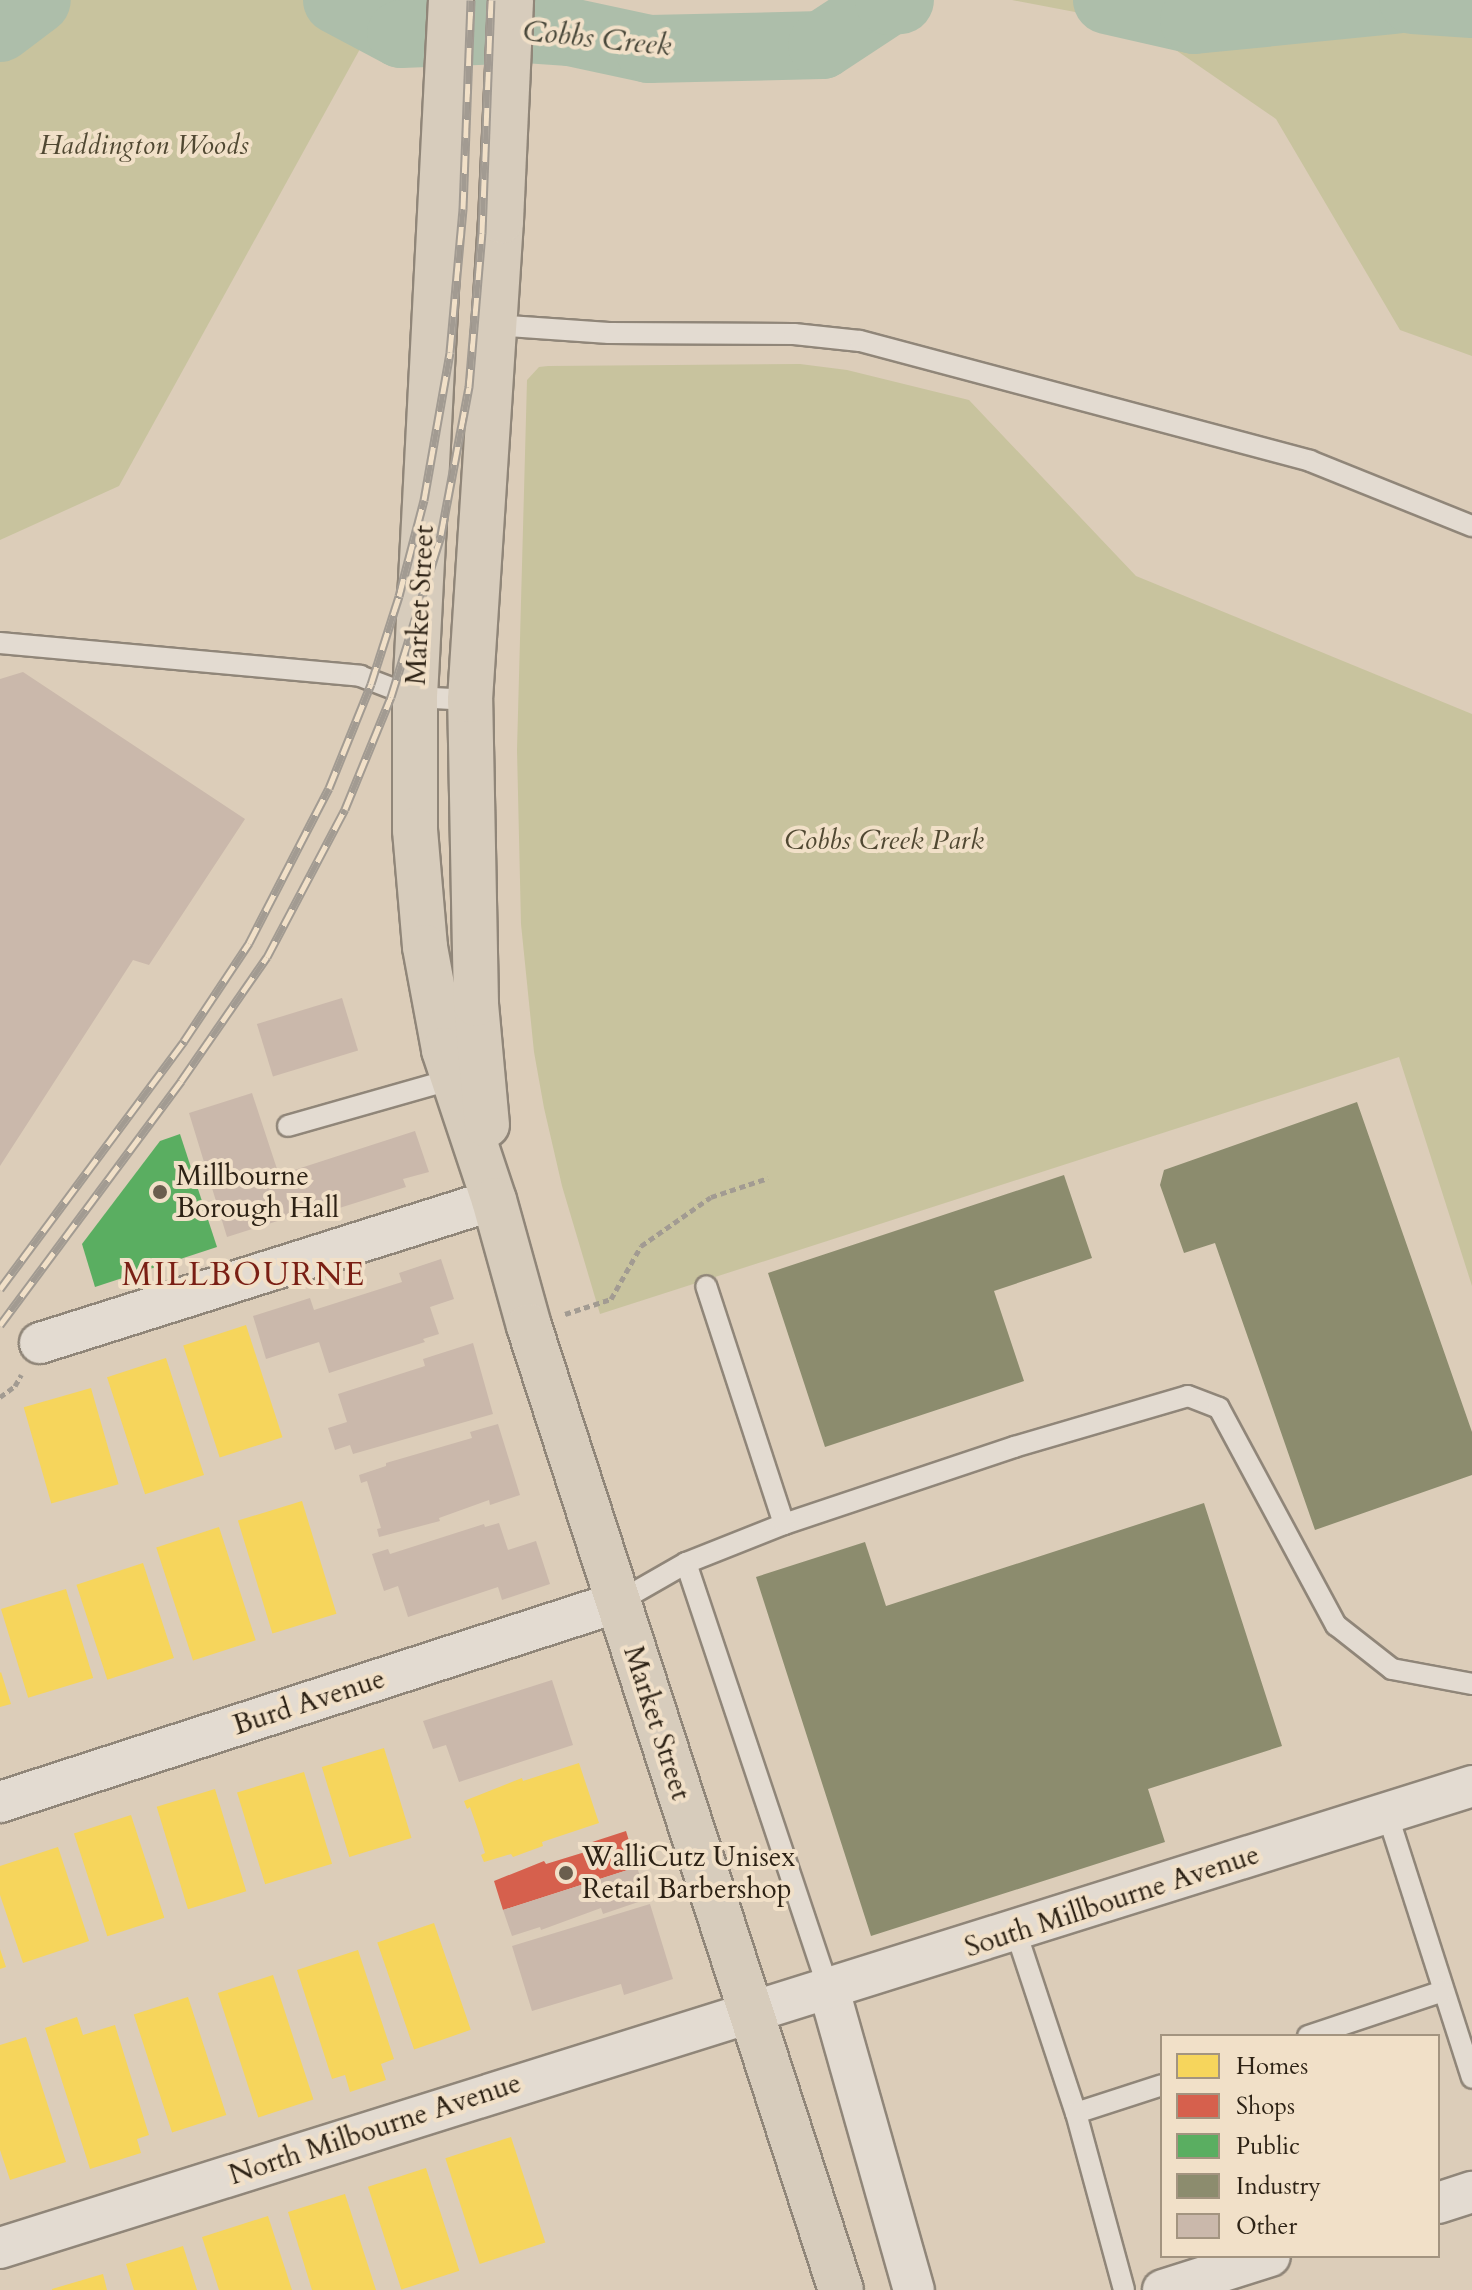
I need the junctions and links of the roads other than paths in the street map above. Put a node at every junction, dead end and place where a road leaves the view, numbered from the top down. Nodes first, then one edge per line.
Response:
1 (451, 0) edge
2 (511, 1) edge
3 (494, 325) junction
4 (1472, 526) edge
5 (0, 643) edge
6 (415, 697) junction
7 (470, 700) junction
8 (453, 1079) junction
9 (288, 1126) dead end
10 (494, 1200) junction
11 (706, 1286) dead end
12 (40, 1343) dead end
13 (784, 1524) junction
14 (686, 1563) junction
15 (618, 1602) junction
16 (1472, 1684) edge
17 (1472, 1786) edge
18 (0, 1802) edge
19 (1387, 1813) junction
20 (1016, 1932) junction
21 (829, 1990) junction
22 (1443, 1991) junction
23 (751, 2012) junction
24 (1314, 2034) edge
25 (1472, 2078) edge
26 (1160, 2086) edge
27 (1076, 2113) junction
28 (1472, 2192) edge
29 (1440, 2202) edge
30 (0, 2248) edge
31 (1264, 2258) edge
32 (841, 2290) edge
33 (914, 2290) edge
34 (1124, 2290) edge
35 (1163, 2290) edge

1 - 6 main road, Market Street
2 - 3 main road, Market Street
3 - 4 lane
3 - 7 main road, Market Street
5 - 6 lane
6 - 7 lane
6 - 8 main road, Market Street
7 - 10 main road, Market Street
8 - 9 lane
8 - 10 main road, Market Street
10 - 12 street
10 - 15 main road, Market Street
11 - 13 lane
13 - 14 lane
13 - 16 lane
14 - 15 lane
14 - 21 lane
15 - 18 street, Burd Avenue
15 - 23 main road, Market Street
17 - 19 street, South Millbourne Avenue
19 - 20 street, South Millbourne Avenue
19 - 22 lane
20 - 21 street, South Millbourne Avenue
20 - 27 lane
21 - 23 street, South Millbourne Avenue
21 - 33 street
22 - 24 lane
22 - 25 lane
23 - 30 street, North Milbourne Avenue
23 - 32 main road, Market Street
26 - 27 lane
27 - 34 lane
28 - 29 street
31 - 35 street

